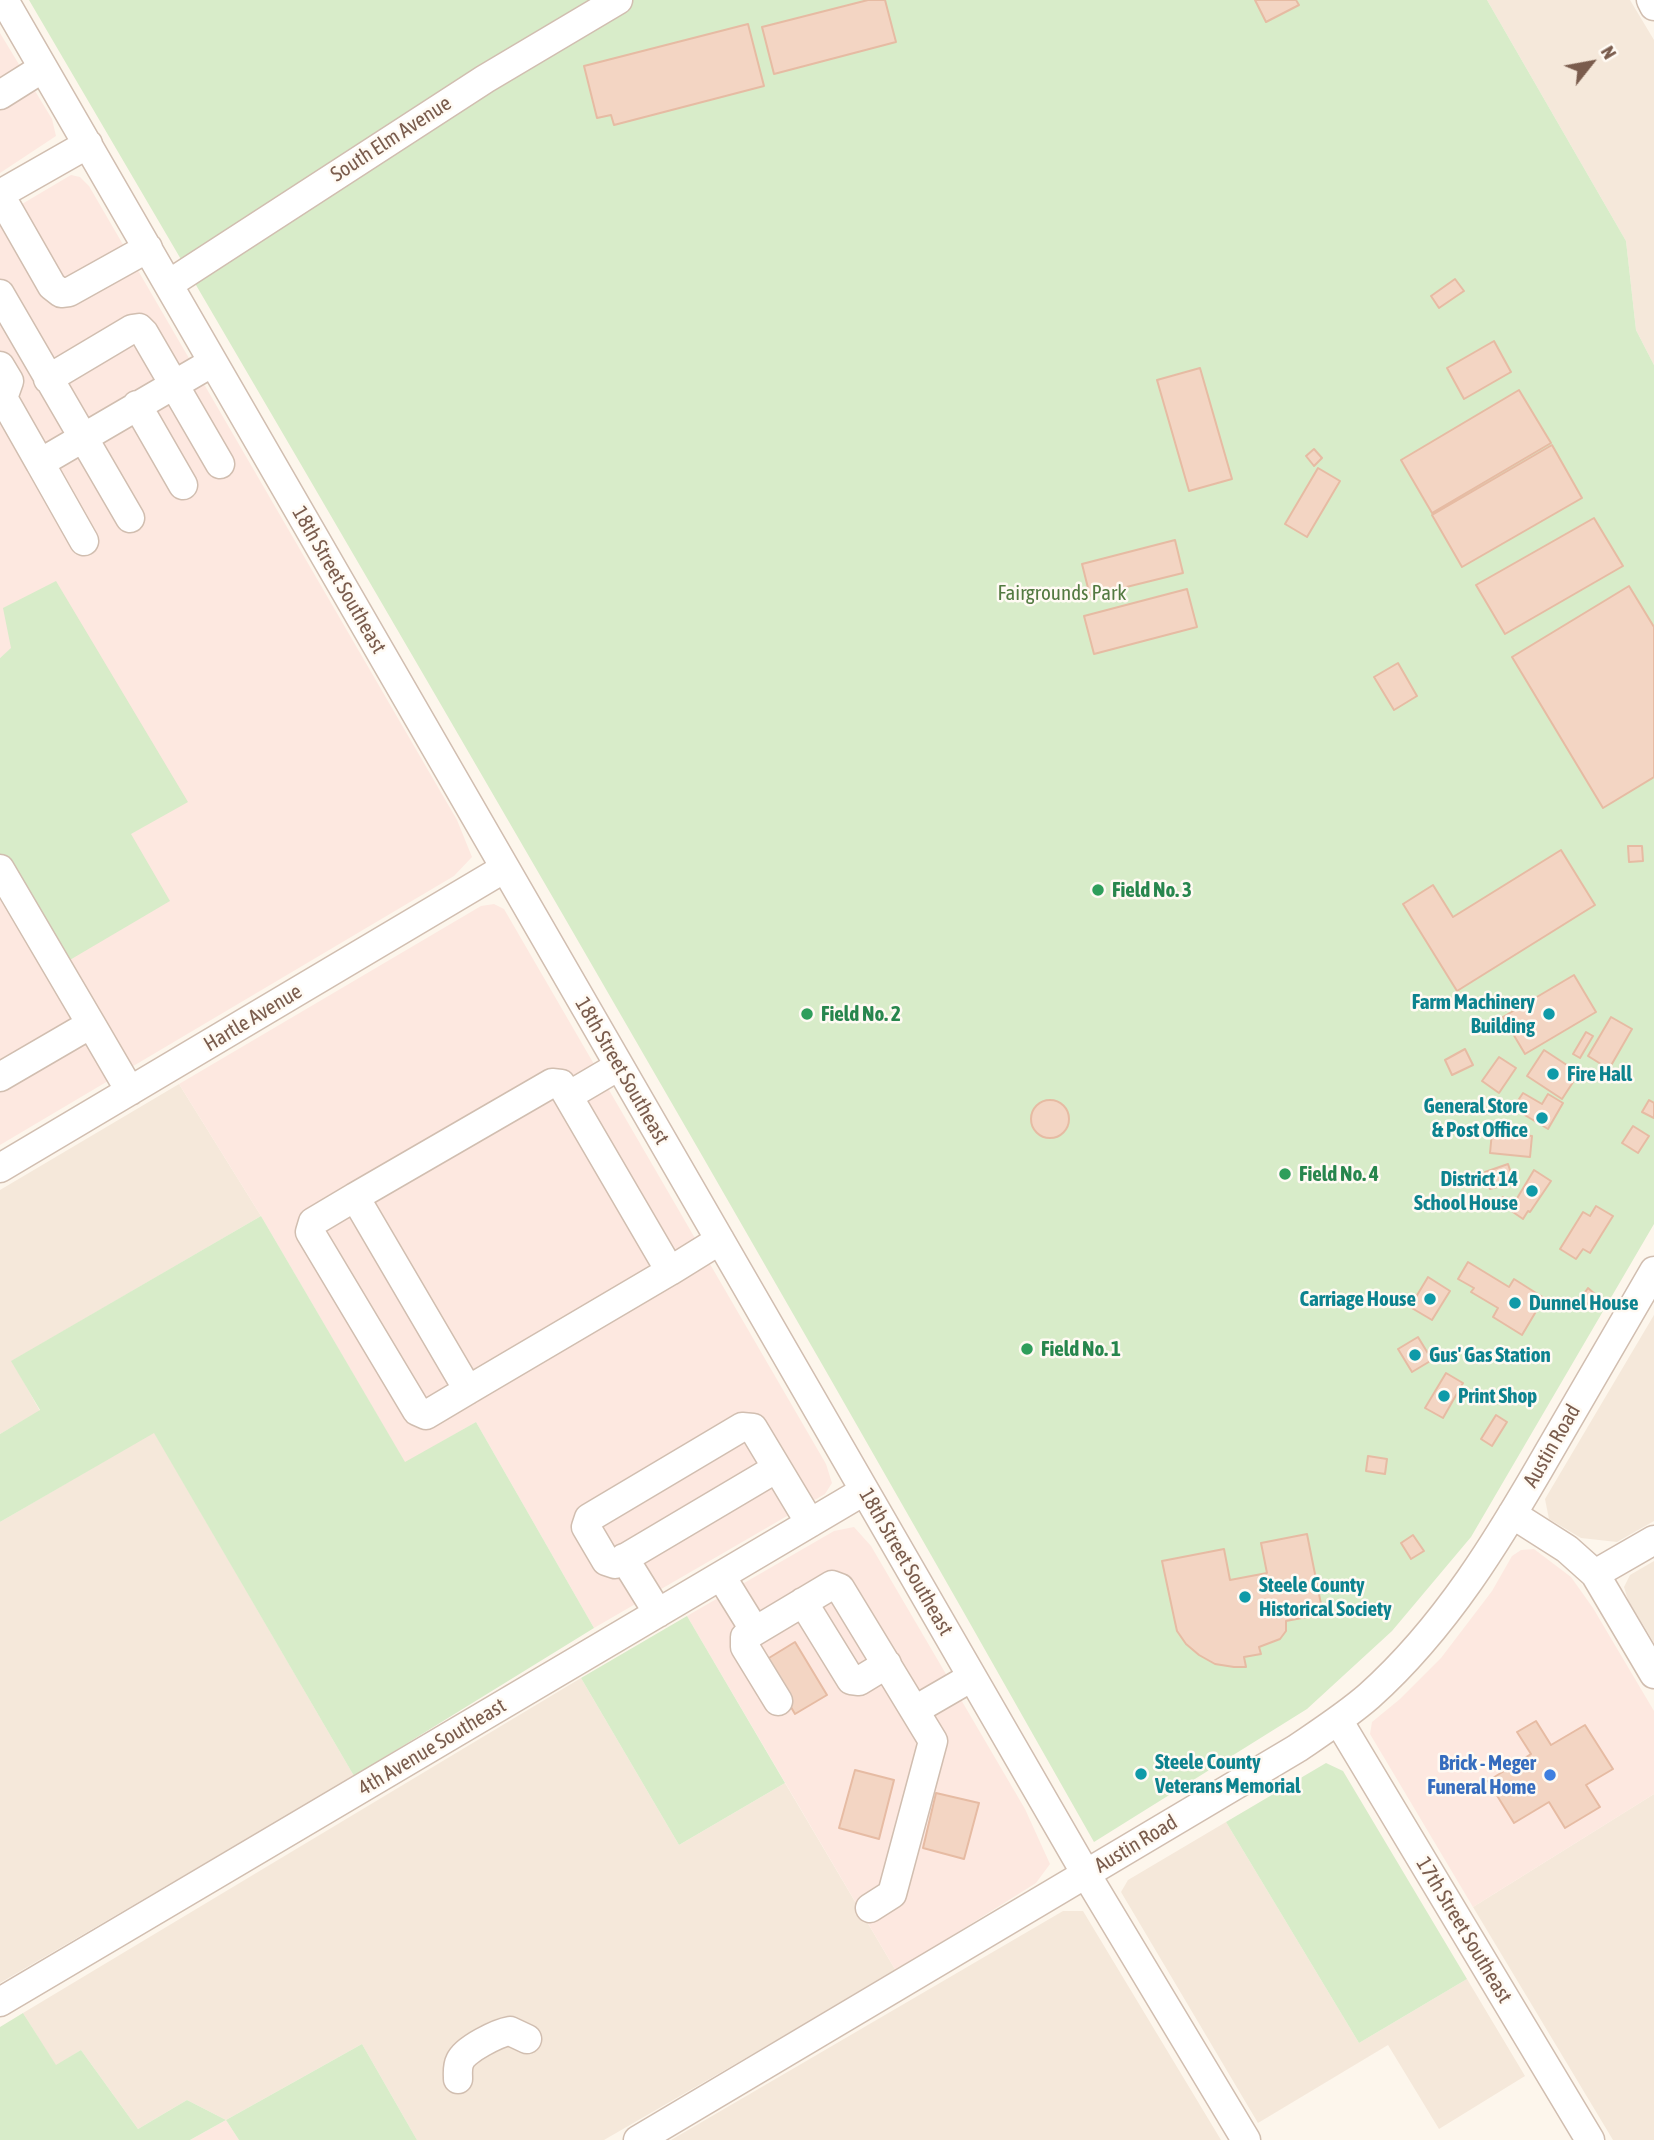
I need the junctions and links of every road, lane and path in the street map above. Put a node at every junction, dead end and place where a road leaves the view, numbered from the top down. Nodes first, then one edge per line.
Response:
1 (4, 0) edge
2 (618, 0) edge
3 (1651, 0) edge
4 (1654, 6) edge
5 (43, 68) junction
6 (0, 94) edge
7 (88, 144) junction
8 (0, 195) edge
9 (148, 248) junction
10 (169, 284) junction
11 (0, 294) edge
12 (214, 362) junction
13 (0, 366) edge
14 (48, 379) junction
15 (174, 384) junction
16 (137, 405) junction
17 (82, 439) junction
18 (40, 463) junction
19 (220, 464) dead end
20 (183, 485) dead end
21 (130, 518) dead end
22 (84, 541) dead end
23 (505, 868) junction
24 (0, 869) edge
25 (91, 1024) junction
26 (619, 1066) junction
27 (0, 1077) edge
28 (130, 1091) junction
29 (568, 1096) junction
30 (0, 1168) edge
31 (355, 1197) junction
32 (720, 1241) junction
33 (670, 1270) junction
34 (1654, 1271) edge
35 (468, 1391) junction
36 (777, 1468) junction
37 (864, 1491) junction
38 (1512, 1514) junction
39 (810, 1523) junction
40 (1654, 1540) edge
41 (624, 1558) junction
42 (1595, 1574) junction
43 (721, 1576) junction
44 (803, 1602) junction
45 (658, 1613) junction
46 (755, 1632) junction
47 (887, 1664) junction
48 (1654, 1674) edge
49 (972, 1676) junction
50 (778, 1701) dead end
51 (915, 1710) junction
52 (1338, 1720) junction
53 (1086, 1874) junction
54 (870, 1908) dead end
55 (0, 2002) edge
56 (527, 2039) dead end
57 (458, 2079) dead end
58 (638, 2140) edge
59 (1246, 2140) edge
60 (1590, 2140) edge

1 - 5 street, 18th Street Southeast
2 - 10 street, South Elm Avenue
3 - 4 street
5 - 6 street
5 - 7 street, 18th Street Southeast
7 - 8 street
7 - 9 street, 18th Street Southeast
8 - 9 street
9 - 10 street, 18th Street Southeast
10 - 12 street, 18th Street Southeast
11 - 14 street
12 - 15 street
12 - 23 street, 18th Street Southeast
13 - 18 street
14 - 15 street
14 - 17 street
15 - 16 street
15 - 19 street
16 - 17 street
16 - 20 street
17 - 18 street
17 - 21 street
18 - 22 street
23 - 26 street, 18th Street Southeast
23 - 28 street, Hartle Avenue
24 - 25 street
25 - 27 street
25 - 28 street
26 - 29 street
26 - 32 street, 18th Street Southeast
28 - 30 street, Hartle Avenue
29 - 31 street
29 - 33 street
31 - 35 street
31 - 35 street
32 - 33 street
32 - 37 street, 18th Street Southeast
33 - 35 street
34 - 38 street, Austin Road
36 - 39 street
36 - 41 street
36 - 41 street
37 - 39 street, 4th Avenue Southeast
37 - 49 street, 18th Street Southeast
38 - 42 street
38 - 52 street, Austin Road
39 - 43 street, 4th Avenue Southeast
40 - 42 street
41 - 45 street
42 - 48 street
43 - 45 street, 4th Avenue Southeast
43 - 46 street
44 - 46 street
44 - 47 street
44 - 47 street
45 - 55 street, 4th Avenue Southeast
46 - 50 street
47 - 51 street
49 - 51 street
49 - 53 street, 18th Street Southeast
51 - 54 street
52 - 53 street, Austin Road
52 - 60 street, 17th Street Southeast
53 - 58 street, Austin Road
53 - 59 street, 18th Street Southeast
56 - 57 street

